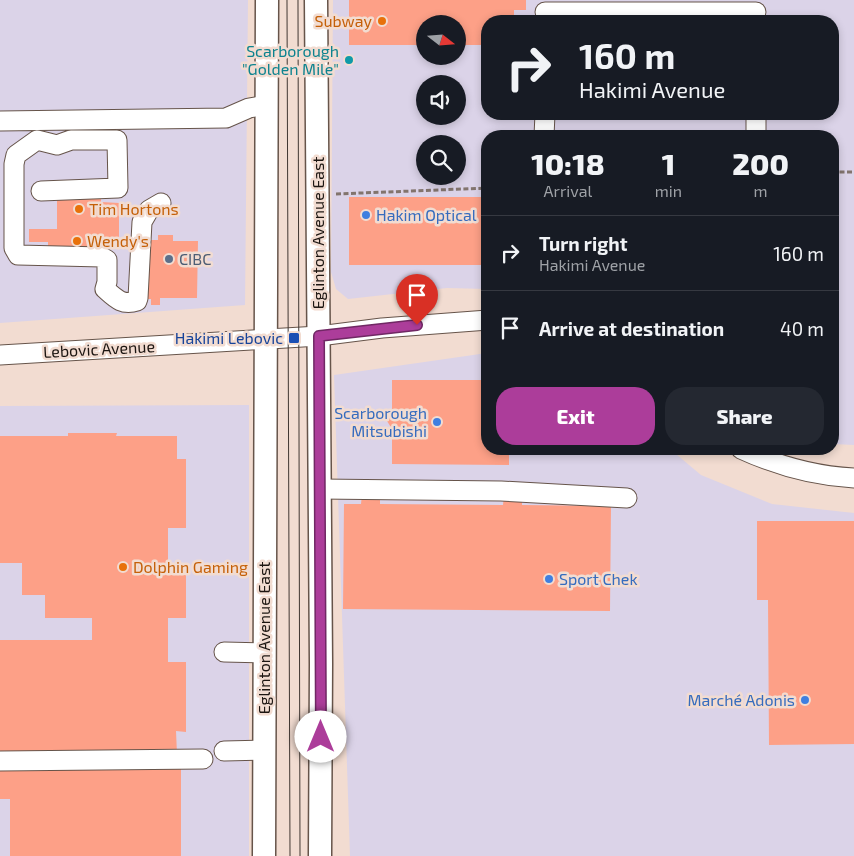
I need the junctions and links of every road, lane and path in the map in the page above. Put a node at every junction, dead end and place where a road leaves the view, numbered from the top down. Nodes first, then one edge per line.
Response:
1 (267, 0) edge
2 (316, 0) edge
3 (545, 11) edge
4 (756, 11) edge
5 (268, 105) junction
6 (0, 121) edge
7 (839, 172) edge
8 (854, 172) edge
9 (481, 188) edge
10 (41, 191) dead end
11 (336, 194) dead end
12 (161, 203) dead end
13 (481, 321) edge
14 (319, 336) junction
15 (266, 340) junction
16 (0, 355) edge
17 (774, 456) edge
18 (854, 478) edge
19 (320, 489) junction
20 (627, 498) dead end
21 (224, 652) dead end
22 (264, 652) junction
23 (264, 750) junction
24 (224, 751) dead end
25 (203, 759) dead end
26 (0, 761) edge
27 (264, 856) edge
28 (320, 856) edge

1 - 5 main road, Eglinton Avenue East
2 - 14 main road, Eglinton Avenue East
3 - 4 street
5 - 6 street
5 - 15 main road, Eglinton Avenue East
7 - 8 path
9 - 11 path
10 - 12 street
13 - 14 street, Lebovic Avenue
14 - 15 street, Lebovic Avenue
14 - 19 main road, Eglinton Avenue East
15 - 16 street, Lebovic Avenue
15 - 22 main road, Eglinton Avenue East
17 - 18 street
19 - 20 street
19 - 28 main road, Eglinton Avenue East
21 - 22 street
22 - 23 main road, Eglinton Avenue East
23 - 24 street
23 - 27 main road, Eglinton Avenue East
25 - 26 street

